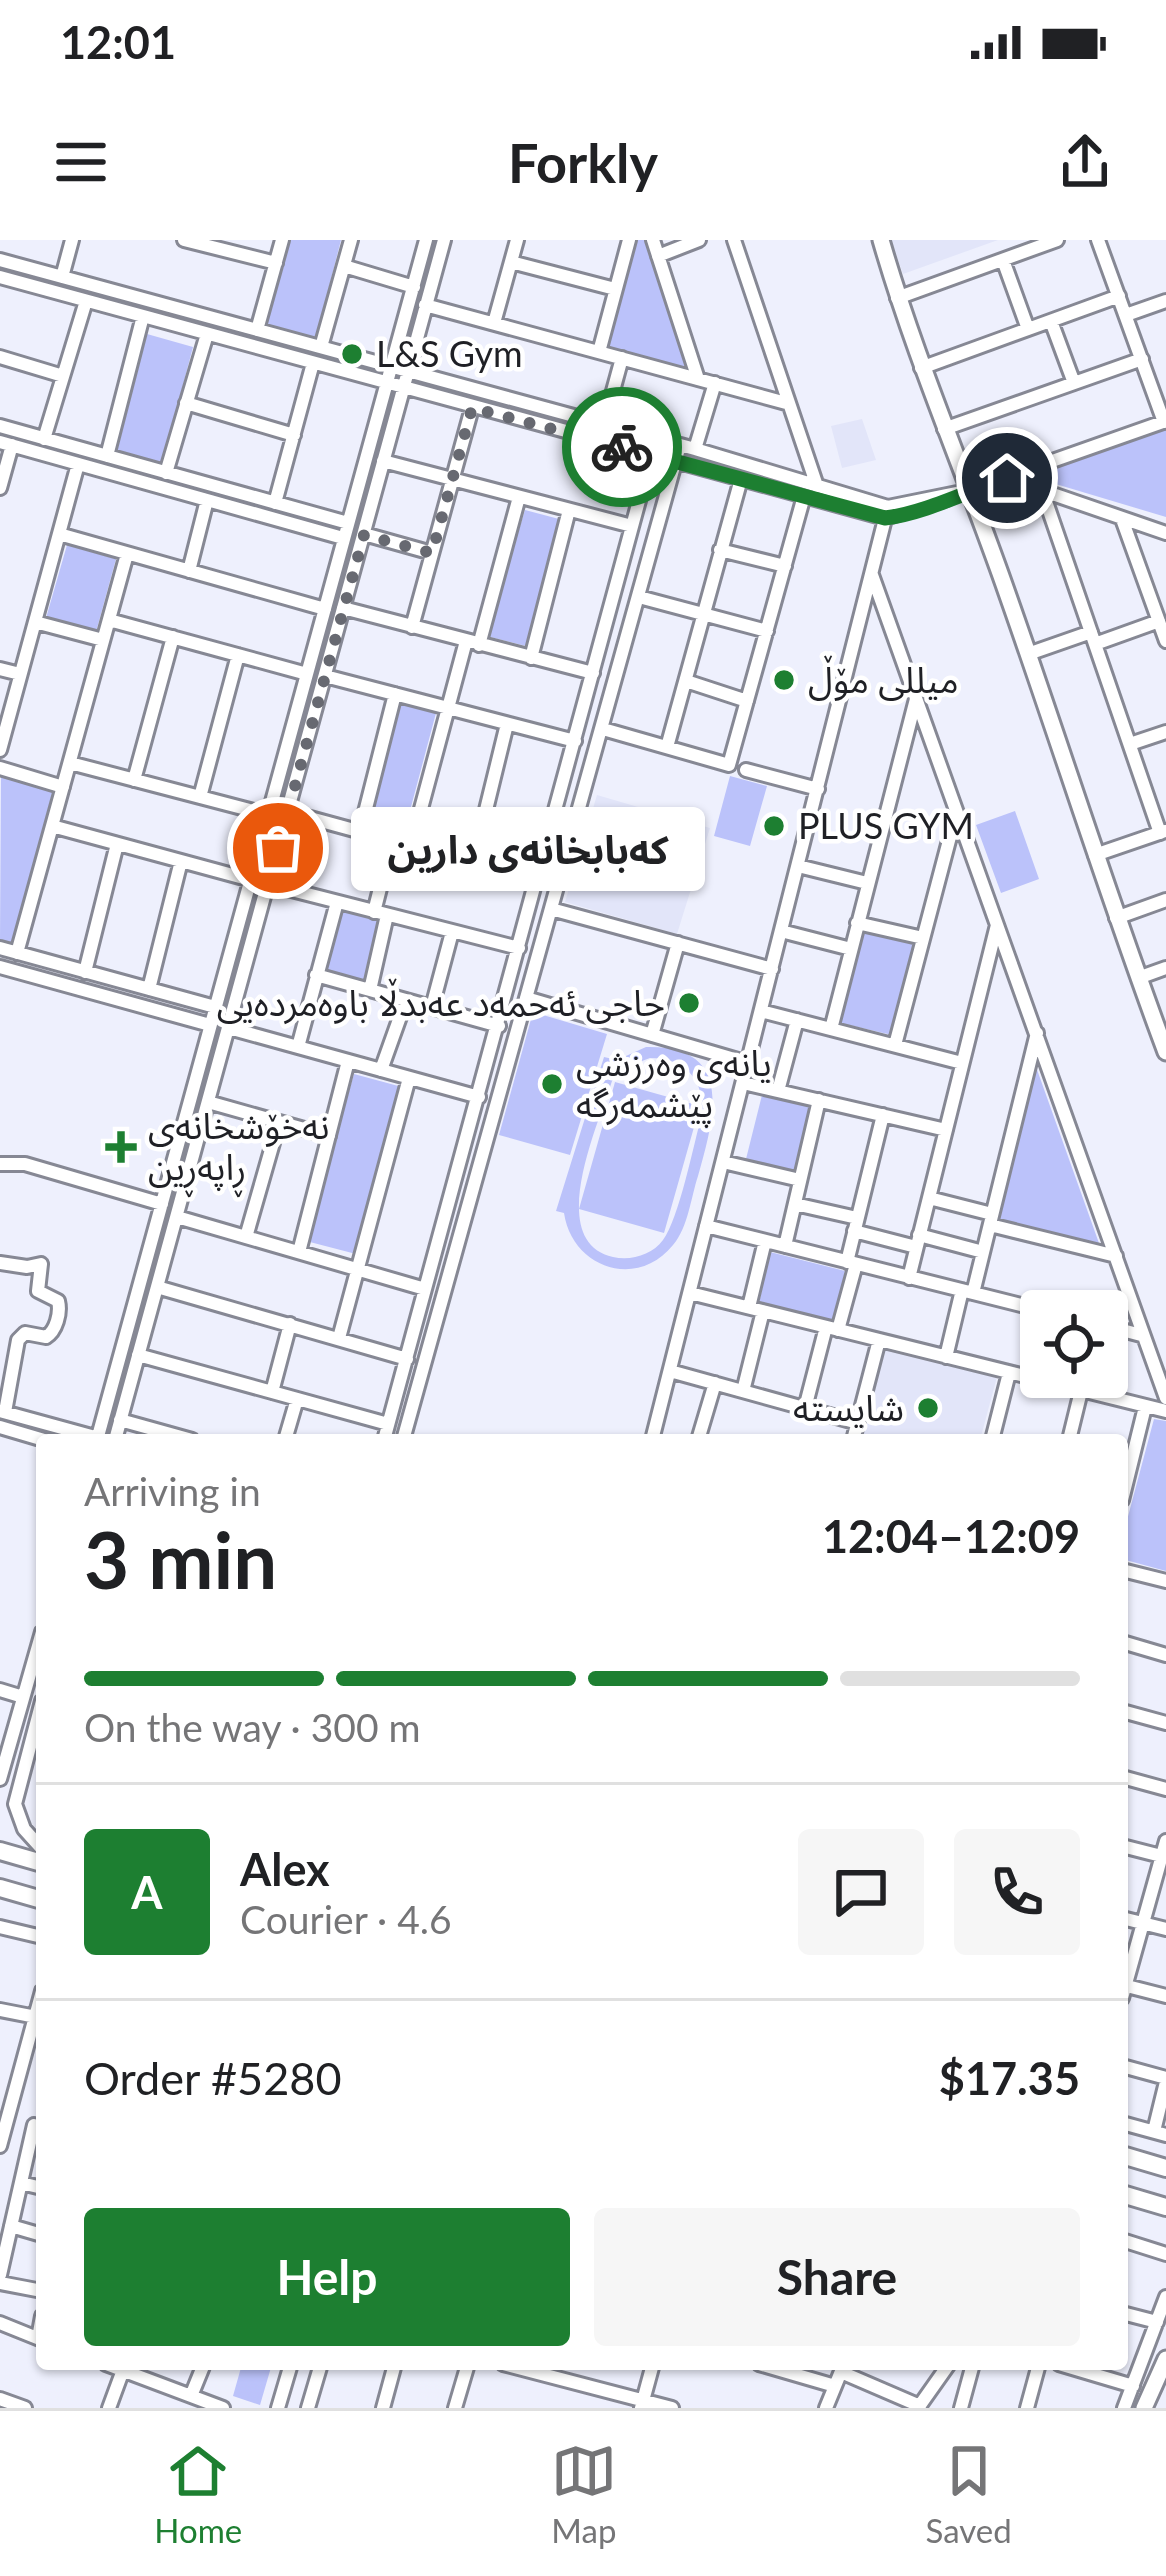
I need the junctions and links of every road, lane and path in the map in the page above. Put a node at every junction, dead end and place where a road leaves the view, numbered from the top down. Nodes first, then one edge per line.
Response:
1 (72, 240) edge
2 (184, 240) edge
3 (282, 240) edge
4 (351, 240) edge
5 (426, 240) edge
6 (444, 240) edge
7 (517, 240) edge
8 (628, 240) edge
9 (653, 240) edge
10 (699, 240) edge
11 (734, 240) edge
12 (881, 240) edge
13 (1057, 240) edge
14 (1098, 240) edge
15 (212, 243) edge
16 (1031, 244) edge
17 (658, 256) junction
18 (0, 260) edge
19 (1003, 260) junction
20 (511, 262) junction
21 (276, 263) junction
22 (344, 266) junction
23 (26, 267) junction
24 (62, 277) junction
25 (0, 278) edge
26 (22, 284) junction
27 (414, 287) junction
28 (615, 289) junction
29 (1119, 296) junction
30 (898, 298) junction
31 (86, 301) junction
32 (1166, 301) edge
33 (425, 304) junction
34 (1126, 315) junction
35 (143, 316) junction
36 (1051, 321) junction
37 (494, 323) junction
38 (1028, 329) junction
39 (257, 330) junction
40 (208, 334) junction
41 (321, 347) junction
42 (599, 352) junction
43 (0, 357) edge
44 (622, 358) junction
45 (1142, 359) junction
46 (314, 363) junction
47 (391, 366) junction
48 (921, 368) junction
49 (407, 371) junction
50 (63, 376) junction
51 (698, 379) junction
52 (386, 382) junction
53 (715, 383) junction
54 (1074, 383) junction
55 (403, 387) junction
56 (186, 403) junction
57 (786, 403) junction
58 (472, 408) junction
59 (1165, 421) edge
60 (604, 424) junction
61 (0, 426) edge
62 (944, 429) junction
63 (294, 435) junction
64 (656, 438) junction
65 (44, 439) junction
66 (6, 444) edge
67 (680, 445) junction
68 (695, 449) junction
69 (652, 455) junction
70 (107, 456) junction
71 (383, 461) junction
72 (675, 461) junction
73 (78, 464) junction
74 (166, 472) junction
75 (1007, 478) junction
76 (452, 479) junction
77 (741, 479) junction
78 (817, 486) junction
79 (0, 488) edge
80 (960, 493) junction
81 (1043, 493) junction
82 (804, 496) junction
83 (519, 497) junction
84 (207, 500) junction
85 (275, 503) junction
86 (569, 510) junction
87 (887, 513) junction
88 (1122, 518) junction
89 (348, 523) junction
90 (632, 526) junction
91 (1166, 533) edge
92 (58, 535) junction
93 (364, 535) junction
94 (343, 538) junction
95 (720, 550) junction
96 (432, 553) junction
97 (127, 554) junction
98 (785, 566) junction
99 (189, 571) junction
100 (872, 575) junction
101 (639, 597) junction
102 (344, 608) junction
103 (325, 609) junction
104 (704, 615) junction
105 (109, 620) junction
106 (1159, 621) junction
107 (35, 622) junction
108 (412, 627) junction
109 (766, 631) junction
110 (173, 638) junction
111 (1093, 638) junction
112 (103, 640) junction
113 (1166, 641) edge
114 (473, 643) junction
115 (1028, 654) junction
116 (238, 655) junction
117 (531, 658) junction
118 (0, 669) edge
119 (20, 674) junction
120 (307, 674) junction
121 (593, 674) junction
122 (325, 676) junction
123 (686, 681) junction
124 (395, 694) junction
125 (916, 698) junction
126 (747, 701) junction
127 (447, 708) junction
128 (296, 713) junction
129 (314, 718) junction
130 (507, 724) junction
131 (603, 729) junction
132 (1166, 732) edge
133 (574, 740) junction
134 (1, 742) edge
135 (1130, 744) junction
136 (667, 747) junction
137 (70, 763) junction
138 (0, 768) edge
139 (746, 770) dead end
140 (134, 780) junction
141 (63, 787) junction
142 (818, 789) junction
143 (200, 797) junction
144 (288, 812) junction
145 (956, 812) junction
146 (269, 815) junction
147 (52, 826) junction
148 (360, 832) junction
149 (1163, 832) edge
150 (392, 841) junction
151 (117, 844) junction
152 (411, 846) junction
153 (1095, 855) junction
154 (545, 857) junction
155 (181, 861) junction
156 (473, 862) junction
157 (564, 862) junction
158 (798, 866) junction
159 (251, 880) junction
160 (538, 880) junction
161 (868, 883) junction
162 (268, 884) junction
163 (1166, 900) edge
164 (337, 902) junction
165 (551, 909) junction
166 (381, 913) junction
167 (1116, 918) junction
168 (857, 923) junction
169 (997, 925) junction
170 (452, 932) junction
171 (781, 932) junction
172 (923, 938) junction
173 (678, 943) junction
174 (0, 948) edge
175 (519, 948) junction
176 (851, 949) junction
177 (17, 953) junction
178 (0, 967) edge
179 (1166, 968) edge
180 (772, 969) junction
181 (85, 972) junction
182 (316, 975) junction
183 (1138, 978) junction
184 (149, 989) junction
185 (370, 990) junction
186 (526, 998) junction
187 (406, 1000) junction
188 (215, 1007) junction
189 (432, 1007) junction
190 (761, 1011) junction
191 (797, 1020) junction
192 (209, 1025) junction
193 (499, 1026) junction
194 (229, 1028) junction
195 (831, 1029) junction
196 (1037, 1033) junction
197 (652, 1035) junction
198 (895, 1045) junction
199 (298, 1047) junction
200 (1166, 1052) edge
201 (348, 1061) junction
202 (748, 1063) junction
203 (962, 1063) junction
204 (381, 1070) junction
205 (409, 1078) junction
206 (743, 1083) junction
207 (778, 1091) junction
208 (479, 1097) junction
209 (819, 1100) junction
210 (208, 1102) junction
211 (884, 1115) junction
212 (279, 1122) junction
213 (946, 1130) junction
214 (329, 1136) junction
215 (465, 1150) junction
216 (482, 1154) junction
217 (723, 1162) junction
218 (0, 1164) edge
219 (800, 1180) junction
220 (928, 1198) junction
221 (162, 1204) junction
222 (795, 1204) junction
223 (177, 1217) junction
224 (991, 1220) junction
225 (856, 1225) junction
226 (706, 1226) junction
227 (245, 1237) junction
228 (765, 1241) junction
229 (918, 1241) junction
230 (785, 1246) junction
231 (299, 1252) junction
232 (983, 1252) junction
233 (1116, 1256) junction
234 (0, 1263) edge
235 (851, 1263) junction
236 (359, 1270) junction
237 (909, 1277) junction
238 (157, 1287) junction
239 (425, 1289) junction
240 (967, 1292) junction
241 (690, 1293) junction
242 (1020, 1305) edge
243 (756, 1309) junction
244 (290, 1324) junction
245 (832, 1328) junction
246 (1128, 1332) edge
247 (1141, 1335) junction
248 (339, 1338) junction
249 (879, 1340) junction
250 (138, 1355) junction
251 (946, 1357) junction
252 (407, 1359) junction
253 (670, 1371) junction
254 (1010, 1373) junction
255 (1020, 1376) edge
256 (715, 1383) junction
257 (743, 1391) junction
258 (272, 1392) junction
259 (397, 1394) junction
260 (415, 1398) junction
261 (1079, 1398) edge
262 (1109, 1398) edge
263 (1166, 1399) edge
264 (297, 1400) junction
265 (1145, 1407) junction
266 (805, 1408) junction
267 (1166, 1411) edge
268 (2, 1412) edge
269 (119, 1420) junction
270 (858, 1423) junction
271 (388, 1424) junction
272 (0, 1427) edge
273 (85, 1434) edge
274 (105, 1434) edge
275 (108, 1434) edge
276 (170, 1434) edge
277 (287, 1434) edge
278 (386, 1434) edge
279 (405, 1434) edge
280 (658, 1434) edge
281 (700, 1434) edge
282 (855, 1434) edge
283 (994, 1434) edge
284 (1070, 1434) edge
285 (36, 1438) edge
286 (1128, 1476) edge
287 (1128, 1572) edge
288 (1166, 1581) edge
289 (1128, 1644) edge
290 (36, 1652) edge
291 (1166, 1654) edge
292 (0, 1690) edge
293 (22, 1697) junction
294 (1128, 1713) edge
295 (1166, 1723) edge
296 (36, 1724) edge
297 (0, 1779) edge
298 (1128, 1779) edge
299 (1166, 1789) edge
300 (1166, 1841) edge
301 (36, 1842) edge
302 (1128, 1848) edge
303 (0, 1851) edge
304 (1164, 1857) edge
305 (36, 1861) edge
306 (0, 1888) edge
307 (36, 1898) edge
308 (1128, 1920) edge
309 (1143, 1924) junction
310 (0, 1927) edge
311 (1166, 1929) edge
312 (36, 1936) edge
313 (1128, 1973) edge
314 (1128, 1990) edge
315 (1166, 1996) edge
316 (0, 2010) edge
317 (36, 2018) edge
318 (36, 2025) edge
319 (1128, 2068) edge
320 (1166, 2080) edge
321 (1128, 2124) edge
322 (34, 2125) dead end
323 (1160, 2133) edge
324 (36, 2144) edge
325 (0, 2146) edge
326 (1128, 2157) edge
327 (1166, 2168) edge
328 (21, 2183) junction
329 (36, 2187) edge
330 (1128, 2196) edge
331 (1166, 2207) edge
332 (11, 2226) junction
333 (36, 2233) edge
334 (1128, 2242) edge
335 (1166, 2254) edge
336 (0, 2279) edge
337 (36, 2289) edge
338 (1166, 2297) edge
339 (1128, 2315) edge
340 (1157, 2322) junction
341 (0, 2324) edge
342 (36, 2338) edge
343 (1166, 2359) edge
344 (128, 2370) edge
345 (130, 2370) edge
346 (202, 2370) edge
347 (289, 2370) edge
348 (320, 2370) edge
349 (393, 2370) edge
350 (465, 2370) edge
351 (524, 2370) edge
352 (651, 2370) edge
353 (808, 2370) edge
354 (864, 2370) edge
355 (946, 2370) edge
356 (971, 2370) edge
357 (1037, 2370) edge
358 (1079, 2370) edge
359 (840, 2374) edge
360 (860, 2380) junction
361 (1133, 2386) junction
362 (191, 2396) junction
363 (0, 2399) edge
364 (642, 2404) edge
365 (311, 2407) edge
366 (919, 2407) edge
367 (25, 2408) edge
368 (110, 2408) edge
369 (224, 2408) edge
370 (278, 2408) edge
371 (383, 2408) edge
372 (455, 2408) edge
373 (672, 2408) edge
374 (826, 2408) edge
375 (961, 2408) edge
376 (1027, 2408) edge
377 (1124, 2408) edge
378 (1144, 2408) edge

1 - 24 street
2 - 15 street
3 - 21 street
4 - 22 street
5 - 27 street
6 - 33 street
7 - 20 street
8 - 28 street
9 - 17 street
10 - 17 street
11 - 57 street
12 - 30 main road
13 - 16 street
14 - 29 street
15 - 21 street
16 - 19 street
17 - 51 street
18 - 23 street
19 - 30 street
19 - 38 street
20 - 28 street
20 - 37 street
21 - 39 street
22 - 27 street
22 - 41 street
23 - 24 street
23 - 26 street
24 - 39 street
25 - 26 street
26 - 31 street
27 - 47 street
28 - 42 street
29 - 34 street
29 - 36 street
30 - 48 main road
31 - 35 street
31 - 50 street
32 - 34 street
33 - 37 street
33 - 49 street
34 - 45 street
35 - 40 street
35 - 70 street
36 - 38 street
36 - 54 street
37 - 42 street
38 - 48 street
39 - 41 street
40 - 46 street
40 - 56 street
41 - 47 street
42 - 44 street
43 - 50 street
44 - 51 street
44 - 60 street
45 - 54 street
45 - 59 street
46 - 52 street
46 - 63 street
47 - 49 street
47 - 52 street
48 - 62 main road
49 - 55 street
49 - 60 street
50 - 65 street
51 - 53 street
52 - 55 street
52 - 89 street
53 - 57 street
53 - 68 street
54 - 62 street
55 - 58 street
55 - 71 street
56 - 63 street
56 - 74 street
57 - 78 street
58 - 69 street
58 - 76 street
59 - 75 street
60 - 64 street
61 - 65 street
62 - 80 main road
63 - 85 street
64 - 67 street
64 - 69 street
65 - 70 street
66 - 73 street
66 - 79 street
67 - 68 street
67 - 72 street
68 - 78 street
69 - 72 street
69 - 90 street
70 - 74 street
71 - 76 street
71 - 93 street
72 - 77 street
72 - 101 street
73 - 84 street
73 - 92 street
74 - 85 street
75 - 80 street
75 - 81 street
76 - 83 street
76 - 96 street
77 - 82 street
77 - 95 street
78 - 87 street
80 - 87 street
80 - 115 main road
81 - 88 street
81 - 111 street
82 - 87 street
82 - 98 street
83 - 86 street
83 - 114 street
84 - 94 street
84 - 99 street
85 - 89 street
86 - 90 street
86 - 117 street
87 - 100 street
88 - 91 street
88 - 106 street
89 - 94 street
90 - 121 street
92 - 97 street
92 - 107 street
93 - 96 street
93 - 102 street
94 - 103 street
95 - 98 street
95 - 104 street
96 - 108 street
97 - 99 street
97 - 105 street
98 - 109 street
99 - 103 street
100 - 125 street
100 - 142 street
101 - 104 street
101 - 131 street
102 - 108 street
102 - 122 street
103 - 120 street
104 - 109 street
104 - 123 street
105 - 110 street
105 - 112 street
106 - 111 street
106 - 113 street
107 - 112 street
107 - 119 street
108 - 114 street
109 - 126 street
110 - 116 street
110 - 140 street
111 - 115 street
111 - 135 street
112 - 137 street
114 - 117 street
114 - 127 street
115 - 153 main road
116 - 120 street
116 - 143 street
117 - 121 street
118 - 119 street
119 - 134 street
120 - 128 street
121 - 133 street
122 - 124 street
122 - 129 street
123 - 126 street
123 - 136 street
124 - 127 street
124 - 148 street
125 - 145 street
125 - 161 street
126 - 136 street
127 - 130 street
127 - 152 street
128 - 129 street
128 - 146 street
129 - 144 street
130 - 133 street
130 - 156 street
131 - 136 street
131 - 157 street
132 - 135 street
133 - 154 street
135 - 149 street
137 - 140 street
137 - 141 street
138 - 141 street
139 - 142 street
140 - 143 street
141 - 147 street
142 - 158 street
143 - 146 street
144 - 148 street
144 - 162 street
145 - 169 street
145 - 172 street
146 - 159 street
147 - 151 street
147 - 177 street
148 - 150 street
149 - 153 street
150 - 152 street
150 - 166 street
151 - 155 street
151 - 181 street
152 - 156 street
153 - 167 main road
154 - 157 street
154 - 160 street
155 - 159 street
155 - 184 street
156 - 160 street
157 - 165 street
158 - 161 street
158 - 171 street
159 - 188 street
160 - 175 street
161 - 168 street
162 - 164 street
162 - 194 street
163 - 167 street
164 - 166 street
164 - 182 street
165 - 173 street
165 - 186 street
166 - 170 street
166 - 185 street
167 - 183 main road
168 - 172 street
168 - 176 street
169 - 196 street
169 - 203 street
170 - 175 street
170 - 189 street
171 - 176 street
171 - 180 street
172 - 198 street
173 - 180 street
173 - 197 street
174 - 177 street
175 - 193 street
176 - 195 street
177 - 181 street
178 - 192 street
179 - 183 street
180 - 190 street
181 - 184 street
182 - 185 street
182 - 199 street
183 - 200 main road
184 - 188 street
185 - 187 street
186 - 197 street
186 - 216 street
187 - 189 street
187 - 204 street
188 - 192 street
189 - 193 street
190 - 191 street
190 - 202 street
191 - 195 street
191 - 207 street
192 - 221 street
193 - 208 street
194 - 199 street
194 - 210 street
195 - 198 street
196 - 224 street
196 - 233 street
197 - 202 street
198 - 203 street
199 - 201 street
201 - 204 street
201 - 214 street
202 - 206 street
203 - 213 street
204 - 205 street
205 - 208 street
205 - 236 street
206 - 207 street
206 - 217 street
207 - 209 street
208 - 215 street
209 - 211 street
209 - 219 street
210 - 212 street
210 - 223 street
211 - 213 street
211 - 225 street
212 - 214 street
212 - 227 street
213 - 220 street
214 - 231 street
215 - 216 street
215 - 239 street
216 - 260 street
217 - 219 street
217 - 226 street
218 - 221 street
219 - 222 street
220 - 224 street
220 - 229 street
221 - 274 street
222 - 225 street
222 - 230 street
223 - 227 street
223 - 238 street
224 - 232 street
224 - 233 street
225 - 229 street
225 - 235 street
226 - 228 street
226 - 241 street
227 - 231 street
228 - 230 street
228 - 243 street
229 - 232 street
229 - 237 street
230 - 235 street
231 - 236 street
232 - 240 street
233 - 247 street
234 - 268 street
235 - 237 street
235 - 245 street
236 - 239 street
236 - 248 street
237 - 240 street
238 - 244 street
238 - 250 street
239 - 252 street
240 - 242 street
240 - 251 street
241 - 243 street
241 - 253 street
243 - 245 street
243 - 257 street
244 - 248 street
244 - 258 street
245 - 249 street
245 - 266 street
246 - 247 street
247 - 263 street
248 - 252 street
249 - 251 street
249 - 270 street
250 - 258 street
250 - 269 street
251 - 254 street
252 - 259 street
253 - 256 street
253 - 280 street
254 - 255 street
254 - 283 street
256 - 257 street
256 - 281 street
257 - 266 street
258 - 264 street
259 - 260 street
259 - 271 street
260 - 279 street
261 - 284 street
262 - 265 street
264 - 271 street
264 - 277 street
265 - 267 street
265 - 286 street
266 - 270 street
268 - 273 street
269 - 275 street
269 - 276 street
270 - 282 street
271 - 278 street
272 - 285 street
287 - 288 street
289 - 291 street
290 - 293 street
292 - 293 street
293 - 297 street
294 - 295 street
296 - 301 street
298 - 299 street
300 - 304 street
302 - 304 street
303 - 305 highway
304 - 309 street
306 - 307 highway
308 - 309 street
309 - 311 street
309 - 313 street
310 - 312 street
314 - 315 street
316 - 317 street
318 - 325 street
319 - 320 street
320 - 323 street
321 - 323 street
322 - 324 street
324 - 328 street
326 - 327 highway
328 - 329 street
328 - 332 street
330 - 331 highway
332 - 333 street
332 - 336 street
334 - 335 street
336 - 337 street
338 - 340 street
339 - 340 street
340 - 361 street
341 - 342 street
343 - 378 main road
344 - 368 street
345 - 362 street
346 - 362 street
347 - 370 street
348 - 365 street
349 - 371 street
350 - 372 street
351 - 364 street
352 - 364 street
353 - 359 street
354 - 360 street
355 - 366 street
356 - 375 street
357 - 376 street
358 - 361 street
359 - 360 street
359 - 374 street
360 - 366 street
361 - 377 street
362 - 369 street
363 - 367 street
364 - 373 street

